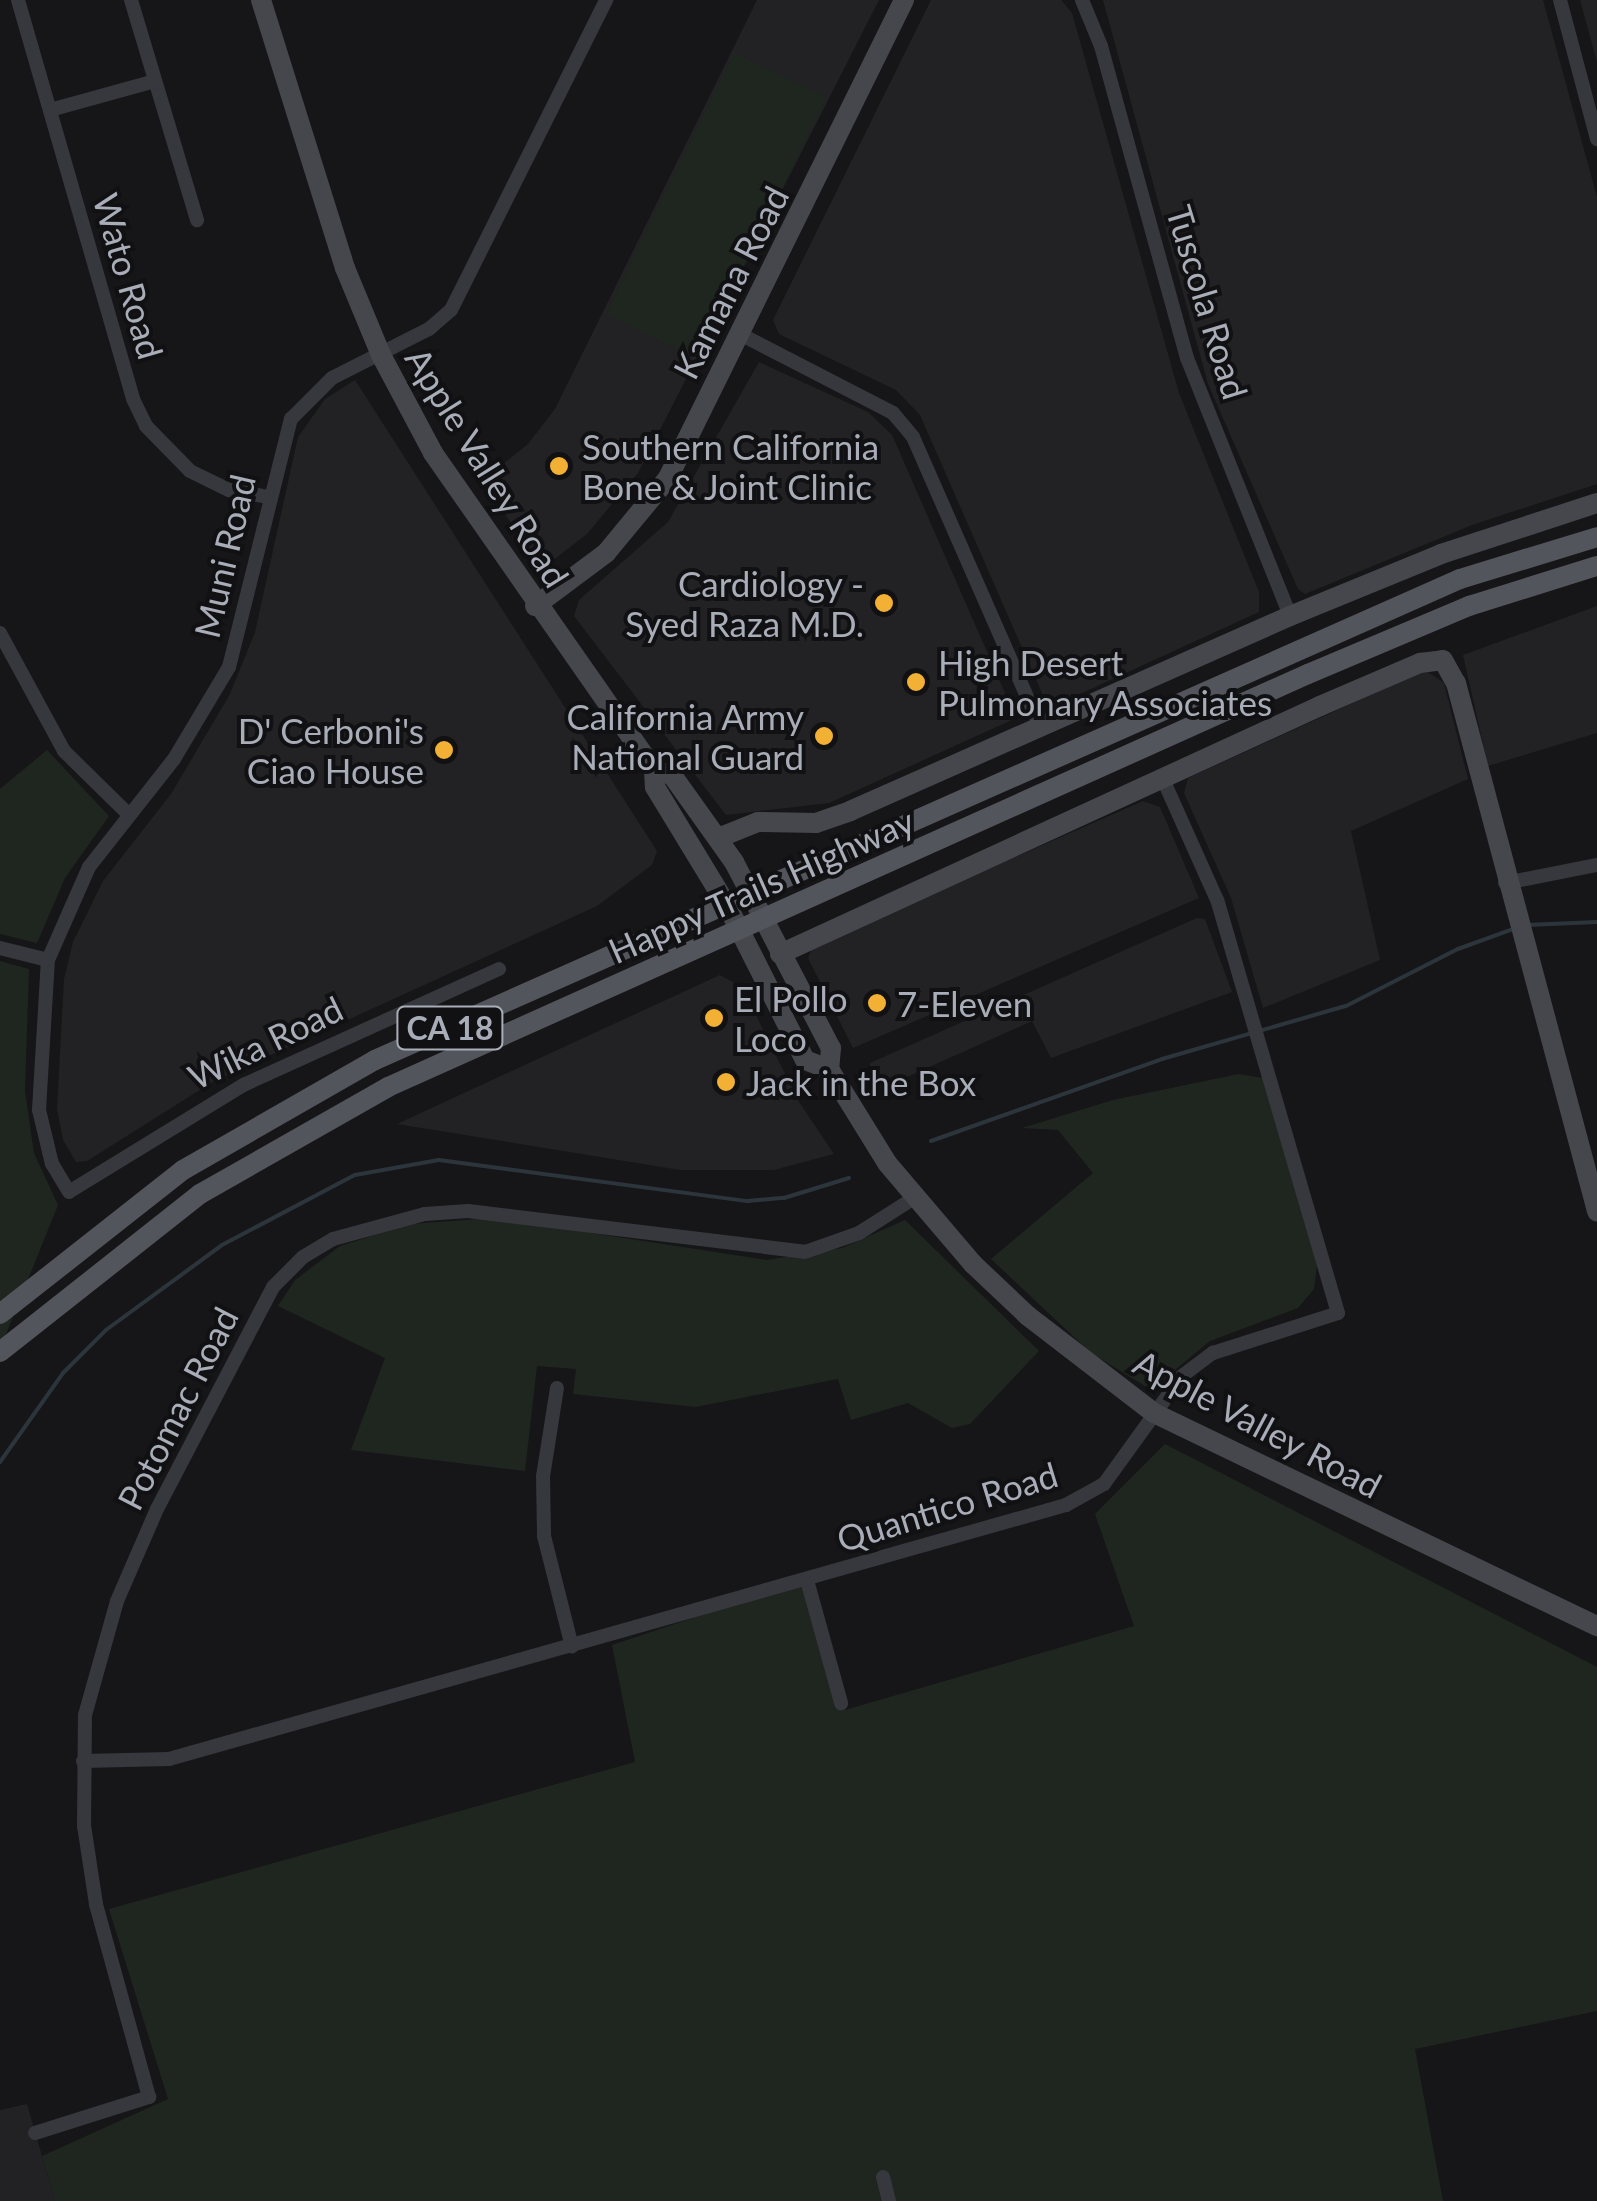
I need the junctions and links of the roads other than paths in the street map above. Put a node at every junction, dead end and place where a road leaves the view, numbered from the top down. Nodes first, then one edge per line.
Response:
1 (18, 0) edge
2 (131, 0) edge
3 (261, 0) edge
4 (606, 0) edge
5 (904, 0) edge
6 (1082, 0) edge
7 (1560, 0) edge
8 (155, 80) junction
9 (50, 110) junction
10 (1597, 138) edge
11 (196, 220) dead end
12 (742, 335) junction
13 (380, 355) junction
14 (269, 498) junction
15 (1597, 503) edge
16 (1597, 537) edge
17 (1597, 566) edge
18 (535, 606) junction
19 (1290, 616) junction
20 (0, 633) edge
21 (1040, 727) junction
22 (654, 770) junction
23 (1162, 779) junction
24 (128, 814) junction
25 (718, 838) junction
26 (1597, 865) edge
27 (1505, 883) junction
28 (752, 897) junction
29 (728, 907) junction
30 (764, 922) junction
31 (741, 932) junction
32 (0, 948) edge
33 (780, 954) junction
34 (48, 960) junction
35 (499, 969) dead end
36 (829, 1069) junction
37 (70, 1192) joint
38 (914, 1198) junction
39 (1597, 1211) edge
40 (0, 1314) edge
41 (0, 1352) edge
42 (557, 1388) dead end
43 (1154, 1413) junction
44 (807, 1580) junction
45 (1597, 1626) edge
46 (572, 1647) junction
47 (842, 1703) dead end
48 (84, 1761) junction
49 (35, 2134) dead end
50 (882, 2177) dead end
51 (889, 2201) edge

1 - 9 street, Wato Road
2 - 8 street
3 - 13 street, Apple Valley Road
4 - 13 street, Muni Road
5 - 12 street, Kamana Road
6 - 19 street, Tuscola Road
7 - 10 street
8 - 9 street
8 - 11 street
9 - 14 street, Wato Road
12 - 18 street, Kamana Road
12 - 21 street
13 - 14 street, Muni Road
13 - 18 street, Apple Valley Road
14 - 24 street, Muni Road
15 - 19 street
16 - 28 main road, Happy Trails Highway / CA 18
17 - 30 main road, Happy Trails Highway / CA 18
18 - 22 street, Apple Valley Road
19 - 21 street
20 - 24 street
21 - 25 street
22 - 25 street, Apple Valley Road
22 - 29 street, Apple Valley Road
23 - 27 street
23 - 33 street
23 - 43 street, Quantico Road
24 - 34 street, Muni Road
25 - 28 street, Apple Valley Road
26 - 27 street
27 - 39 street
28 - 29 main road, Happy Trails Highway / CA 18
28 - 30 street, Apple Valley Road
29 - 31 street, Apple Valley Road
29 - 40 main road, Happy Trails Highway / CA 18
30 - 31 main road, Happy Trails Highway / CA 18
30 - 33 street, Apple Valley Road
31 - 36 street, Apple Valley Road
31 - 41 main road, Happy Trails Highway / CA 18
32 - 34 street
33 - 36 street, Apple Valley Road
34 - 37 street, Muni Road
35 - 37 street, Wika Road
36 - 38 street, Apple Valley Road
38 - 43 street, Apple Valley Road
38 - 48 street, Potomac Road
42 - 46 street
43 - 44 street, Quantico Road
43 - 45 street, Apple Valley Road
44 - 46 street, Quantico Road
44 - 47 street
46 - 48 street, Quantico Road
48 - 49 street, Potomac Road
50 - 51 street

